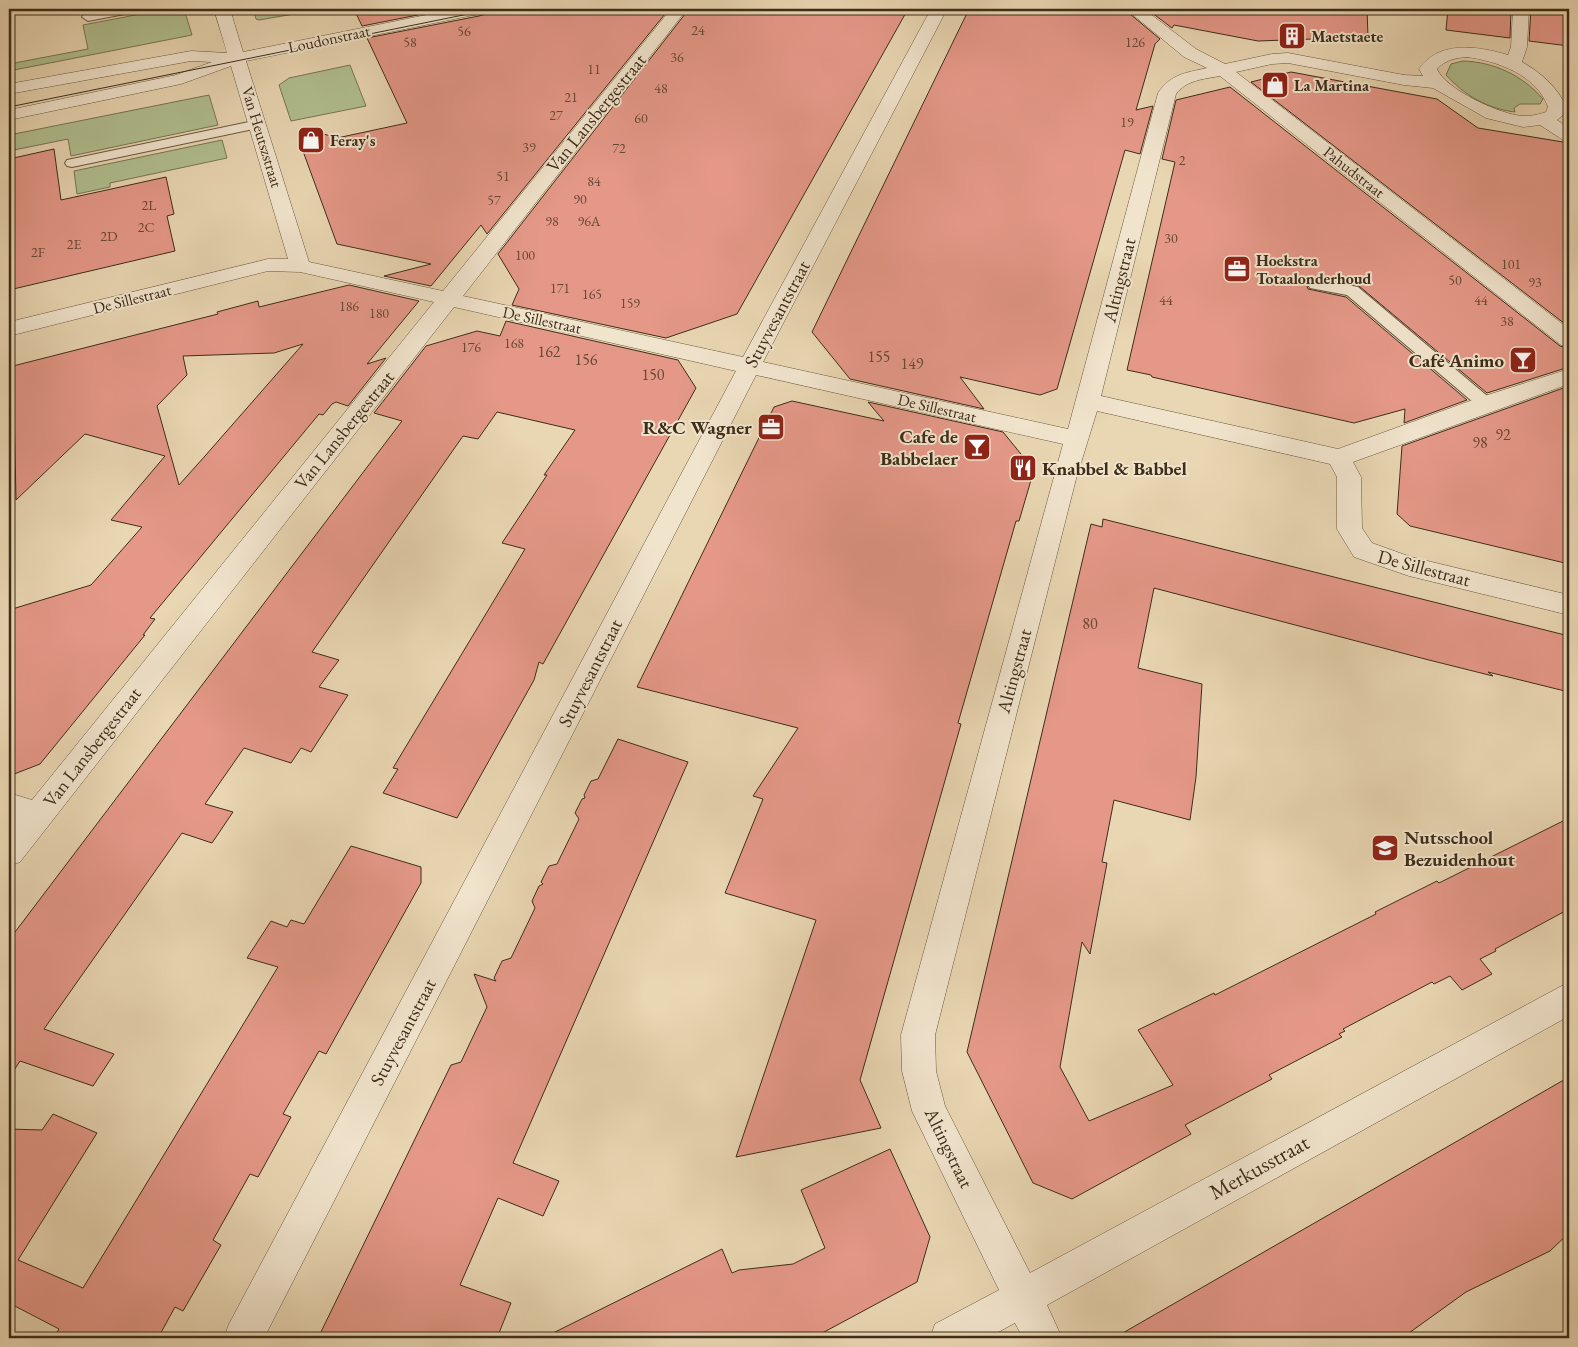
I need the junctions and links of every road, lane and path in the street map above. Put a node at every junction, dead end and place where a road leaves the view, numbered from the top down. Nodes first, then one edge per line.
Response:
1 (130, 9) edge
2 (222, 9) edge
3 (479, 9) edge
4 (679, 9) edge
5 (939, 9) edge
6 (1134, 9) edge
7 (1521, 9) edge
8 (88, 17) dead end
9 (238, 58) junction
10 (1513, 64) junction
11 (1223, 70) junction
12 (1437, 83) junction
13 (9, 89) edge
14 (9, 115) edge
15 (1544, 120) junction
16 (258, 124) junction
17 (1569, 136) edge
18 (72, 163) dead end
19 (300, 266) junction
20 (1316, 284) dead end
21 (447, 300) junction
22 (9, 329) edge
23 (1569, 340) edge
24 (750, 365) junction
25 (1569, 376) edge
26 (1088, 401) junction
27 (1486, 404) junction
28 (1075, 439) junction
29 (1339, 458) junction
30 (1569, 605) edge
31 (9, 806) edge
32 (37, 815) junction
33 (9, 852) edge
34 (1569, 998) edge
35 (1023, 1296) junction
36 (243, 1338) edge
37 (949, 1338) edge
38 (1043, 1338) edge

1 - 8 lane
2 - 9 street, Van Heutszstraat
3 - 9 street, Loudonstraat
4 - 21 street, Van Lansbergestraat
5 - 24 street, Stuyvesantstraat
6 - 11 street, Pahudstraat
7 - 10 street
9 - 13 street, Loudonstraat
9 - 14 street, Loudonstraat
9 - 16 street, Van Heutszstraat
10 - 12 street
10 - 15 street
11 - 12 street, Altingstraat
11 - 23 street, Pahudstraat
11 - 26 street, Altingstraat
12 - 15 street
15 - 17 street
16 - 18 lane
16 - 19 street, Van Heutszstraat
19 - 21 street, De Sillestraat
19 - 22 street, De Sillestraat
20 - 27 lane
21 - 24 street, De Sillestraat
21 - 32 street, Van Lansbergestraat
24 - 28 street, De Sillestraat
24 - 36 street, Stuyvesantstraat
25 - 27 street
26 - 28 street, Altingstraat
26 - 29 street
27 - 29 street
28 - 35 street, Altingstraat
29 - 30 street, De Sillestraat
31 - 32 street
32 - 33 street, Van Lansbergestraat
34 - 35 street, Merkusstraat
35 - 37 street, Merkusstraat
35 - 38 street, Altingstraat

